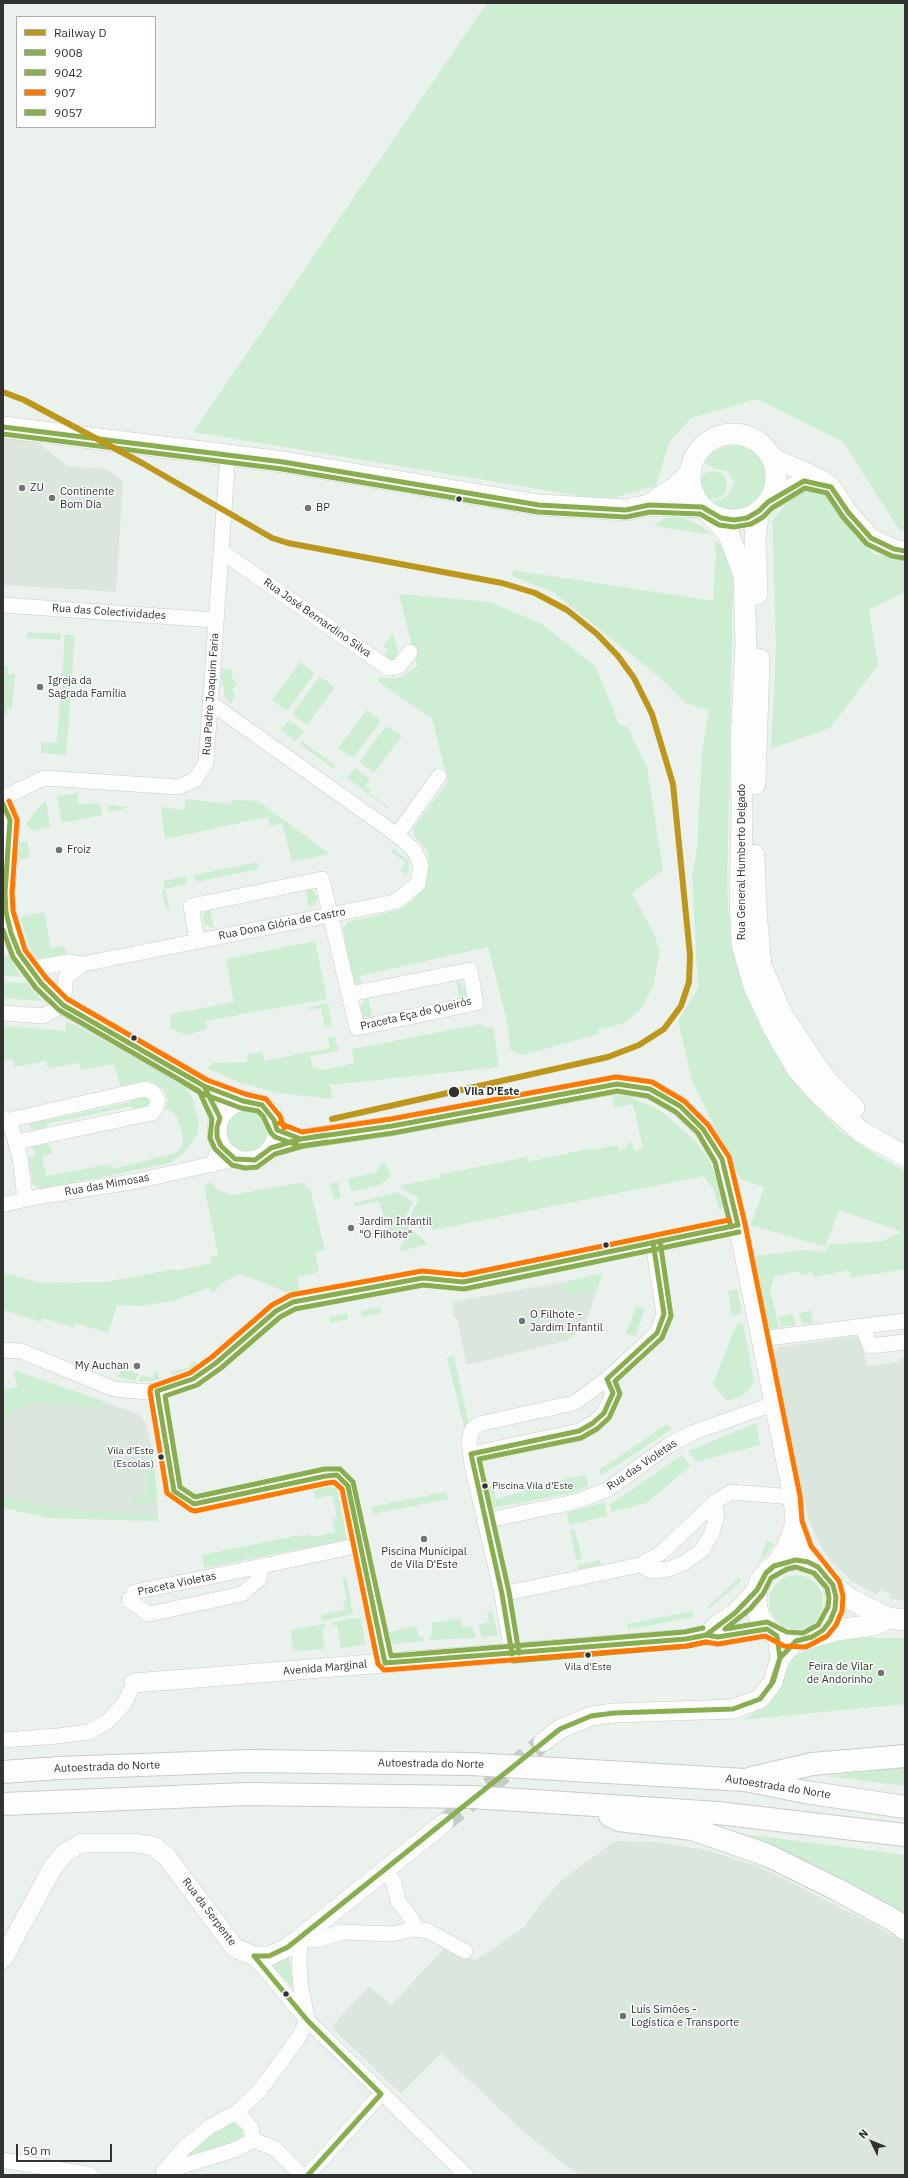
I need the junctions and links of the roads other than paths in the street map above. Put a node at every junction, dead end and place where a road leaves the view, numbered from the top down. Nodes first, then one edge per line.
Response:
1 (3, 427) edge
2 (228, 454) junction
3 (771, 457) junction
4 (690, 473) junction
5 (832, 487) junction
6 (649, 505) junction
7 (764, 506) junction
8 (706, 510) junction
9 (221, 551) junction
10 (905, 551) edge
11 (3, 604) edge
12 (215, 620) junction
13 (410, 652) dead end
14 (212, 704) junction
15 (439, 776) dead end
16 (3, 798) edge
17 (3, 804) edge
18 (397, 835) junction
19 (331, 915) junction
20 (197, 941) junction
21 (83, 964) junction
22 (35, 976) junction
23 (66, 978) junction
24 (350, 994) junction
25 (63, 1005) junction
26 (3, 1013) edge
27 (204, 1086) junction
28 (243, 1101) junction
29 (220, 1118) junction
30 (4, 1119) edge
31 (277, 1130) junction
32 (300, 1139) junction
33 (905, 1140) edge
34 (16, 1142) junction
35 (221, 1146) junction
36 (271, 1148) junction
37 (905, 1156) edge
38 (235, 1158) junction
39 (212, 1165) junction
40 (25, 1199) junction
41 (3, 1205) edge
42 (738, 1225) junction
43 (653, 1242) junction
44 (905, 1322) edge
45 (863, 1328) junction
46 (760, 1339) junction
47 (905, 1342) edge
48 (3, 1350) edge
49 (607, 1379) junction
50 (157, 1391) junction
51 (773, 1404) junction
52 (471, 1454) junction
53 (792, 1497) junction
54 (714, 1503) junction
55 (484, 1521) junction
56 (796, 1523) junction
57 (360, 1545) junction
58 (640, 1565) junction
59 (262, 1566) junction
60 (774, 1566) junction
61 (818, 1567) junction
62 (833, 1585) junction
63 (757, 1590) junction
64 (502, 1594) junction
65 (896, 1619) edge
66 (706, 1635) junction
67 (788, 1636) junction
68 (512, 1654) junction
69 (385, 1663) junction
70 (134, 1683) joint
71 (3, 1740) edge
72 (543, 1742) tunnel mouth
73 (905, 1756) edge
74 (3, 1772) edge
75 (745, 1780) junction
76 (580, 1802) junction
77 (3, 1804) edge
78 (905, 1807) edge
79 (444, 1823) tunnel mouth
80 (905, 1835) edge
81 (385, 1871) junction
82 (415, 1929) junction
83 (905, 1929) edge
84 (300, 1938) junction
85 (465, 1951) dead end
86 (254, 1956) junction
87 (3, 1959) edge
88 (307, 2020) junction
89 (381, 2094) junction
90 (237, 2112) junction
91 (253, 2140) junction
92 (3, 2160) edge
93 (159, 2174) edge
94 (91, 2175) edge
95 (302, 2175) edge
96 (308, 2175) edge
97 (466, 2175) edge

1 - 2 main road
2 - 6 main road
2 - 9 street, Rua Padre Joaquim Faria
3 - 4 main road
3 - 5 street
3 - 7 main road
4 - 6 main road
4 - 8 main road
5 - 7 street
5 - 10 street
6 - 8 main road
7 - 8 main road
7 - 33 main road, Rua General Humberto Delgado
8 - 37 main road, Rua General Humberto Delgado
9 - 12 street, Rua Padre Joaquim Faria
9 - 13 street, Rua José Bernardino Silva
11 - 12 street, Rua das Colectividades
12 - 14 street, Rua Padre Joaquim Faria
14 - 16 street, Rua Padre Joaquim Faria
14 - 18 street, Rua Dona Glória de Castro
15 - 18 street
17 - 22 street
18 - 19 street, Rua Dona Glória de Castro
19 - 20 street, Rua Dona Glória de Castro
19 - 20 street, Praceta Eça de Queirós
19 - 24 street, Praceta Eça de Queirós
20 - 21 street, Rua Dona Glória de Castro
21 - 22 street, Rua Dona Glória de Castro
21 - 23 street, Rua Dona Glória de Castro
22 - 23 street, Rua Dona Glória de Castro
22 - 25 street
23 - 25 street
24 - 24 street, Praceta Eça de Queirós
25 - 26 street
25 - 27 street
27 - 28 street
27 - 29 street
28 - 29 street
28 - 31 street
29 - 35 street
30 - 34 street
30 - 34 street
31 - 32 street
31 - 36 street
32 - 36 street
32 - 42 street
34 - 40 street
35 - 38 street
35 - 39 street
36 - 38 street
38 - 39 street, Rua das Mimosas
39 - 40 street, Rua das Mimosas
40 - 41 street, Rua das Mimosas
42 - 43 street
42 - 46 street
43 - 49 street
43 - 50 street
44 - 45 street
45 - 46 street
45 - 47 street
46 - 51 street
48 - 50 street
49 - 52 street
49 - 52 street
50 - 57 street
51 - 53 street
51 - 55 street, Rua das Violetas
52 - 55 street
53 - 54 street
53 - 56 street
54 - 58 street
54 - 58 street
55 - 64 street
56 - 60 street
56 - 61 street
57 - 59 street, Praceta Violetas
57 - 69 street
58 - 64 street
59 - 59 street, Praceta Violetas
60 - 61 main road
60 - 63 main road
61 - 62 main road
62 - 65 main road
62 - 67 main road
63 - 66 street, Avenida Marginal
63 - 67 main road
64 - 68 street
65 - 67 main road
66 - 67 street, Avenida Marginal
66 - 68 street, Avenida Marginal
67 - 72 street
68 - 69 street, Avenida Marginal
69 - 70 street, Avenida Marginal
70 - 71 street
73 - 75 highway
74 - 75 highway, Autoestrada do Norte
75 - 78 highway, Autoestrada do Norte
76 - 77 highway
76 - 80 highway
76 - 83 highway
79 - 81 street, Rua da Serpente
81 - 82 street
81 - 84 street, Rua da Serpente
82 - 84 street
82 - 85 street
84 - 86 street, Rua da Serpente
84 - 88 street
86 - 87 street, Rua da Serpente
86 - 88 street
88 - 89 street
88 - 90 street
89 - 96 street
89 - 97 street
90 - 91 street
90 - 93 street
91 - 93 street
91 - 95 street
92 - 94 street

